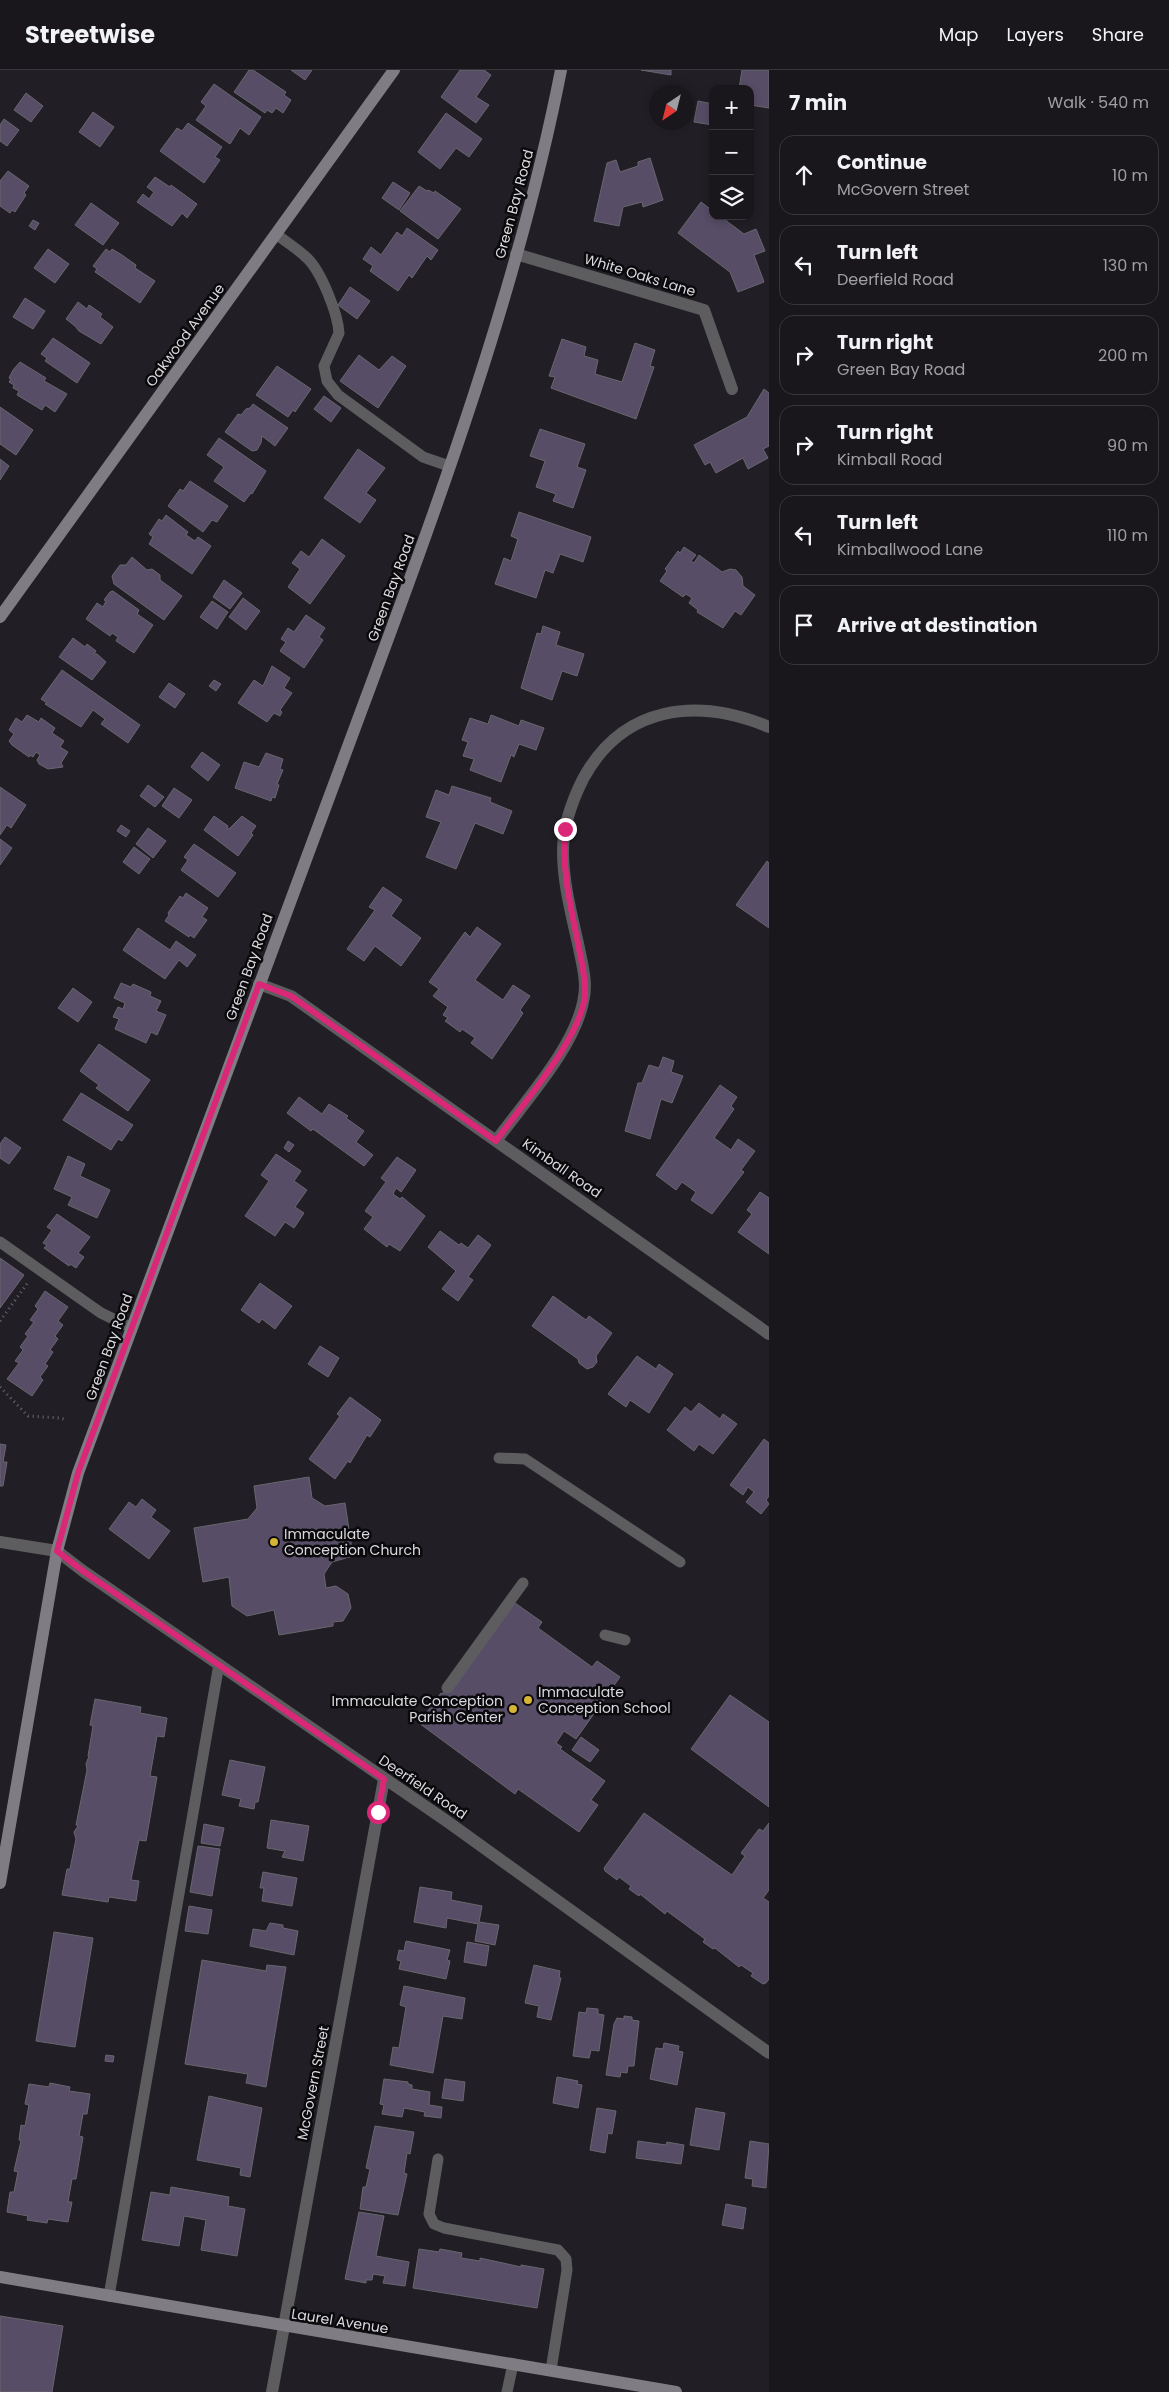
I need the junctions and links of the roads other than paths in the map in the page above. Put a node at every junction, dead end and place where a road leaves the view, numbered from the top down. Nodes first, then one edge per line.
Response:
1 (394, 70) edge
2 (561, 70) edge
3 (276, 234) junction
4 (516, 254) junction
5 (732, 389) dead end
6 (449, 466) junction
7 (0, 617) edge
8 (769, 727) edge
9 (259, 984) junction
10 (496, 1141) junction
11 (0, 1242) edge
12 (132, 1328) junction
13 (769, 1334) edge
14 (499, 1458) dead end
15 (0, 1542) edge
16 (57, 1551) junction
17 (680, 1562) dead end
18 (523, 1583) dead end
19 (605, 1635) dead end
20 (625, 1640) dead end
21 (219, 1664) junction
22 (447, 1688) dead end
23 (384, 1779) junction
24 (0, 1883) edge
25 (769, 2053) edge
26 (438, 2159) dead end
27 (0, 2277) edge
28 (109, 2296) junction
29 (283, 2327) junction
30 (512, 2364) junction
31 (551, 2370) junction
32 (272, 2392) edge
33 (507, 2392) edge
34 (676, 2392) edge

1 - 3 main road, Oakwood Avenue
2 - 4 main road, Green Bay Road
3 - 6 lane
3 - 7 main road, Oakwood Avenue
4 - 5 street, White Oaks Lane
4 - 6 main road, Green Bay Road
6 - 9 main road, Green Bay Road
8 - 10 street
9 - 10 street, Kimball Road
9 - 12 main road, Green Bay Road
10 - 13 street, Kimball Road
11 - 12 lane
12 - 16 main road, Green Bay Road
14 - 17 lane
15 - 16 street
16 - 21 street, Deerfield Road
16 - 24 main road, Green Bay Road
18 - 22 lane
19 - 20 lane
21 - 23 street, Deerfield Road
21 - 28 lane
23 - 25 street, Deerfield Road
23 - 29 street, McGovern Street
26 - 31 lane
27 - 28 main road, Laurel Avenue
28 - 29 main road, Laurel Avenue
29 - 30 main road, Laurel Avenue
29 - 32 street, McGovern Street
30 - 31 main road, Laurel Avenue
30 - 33 lane
31 - 34 main road, Laurel Avenue

